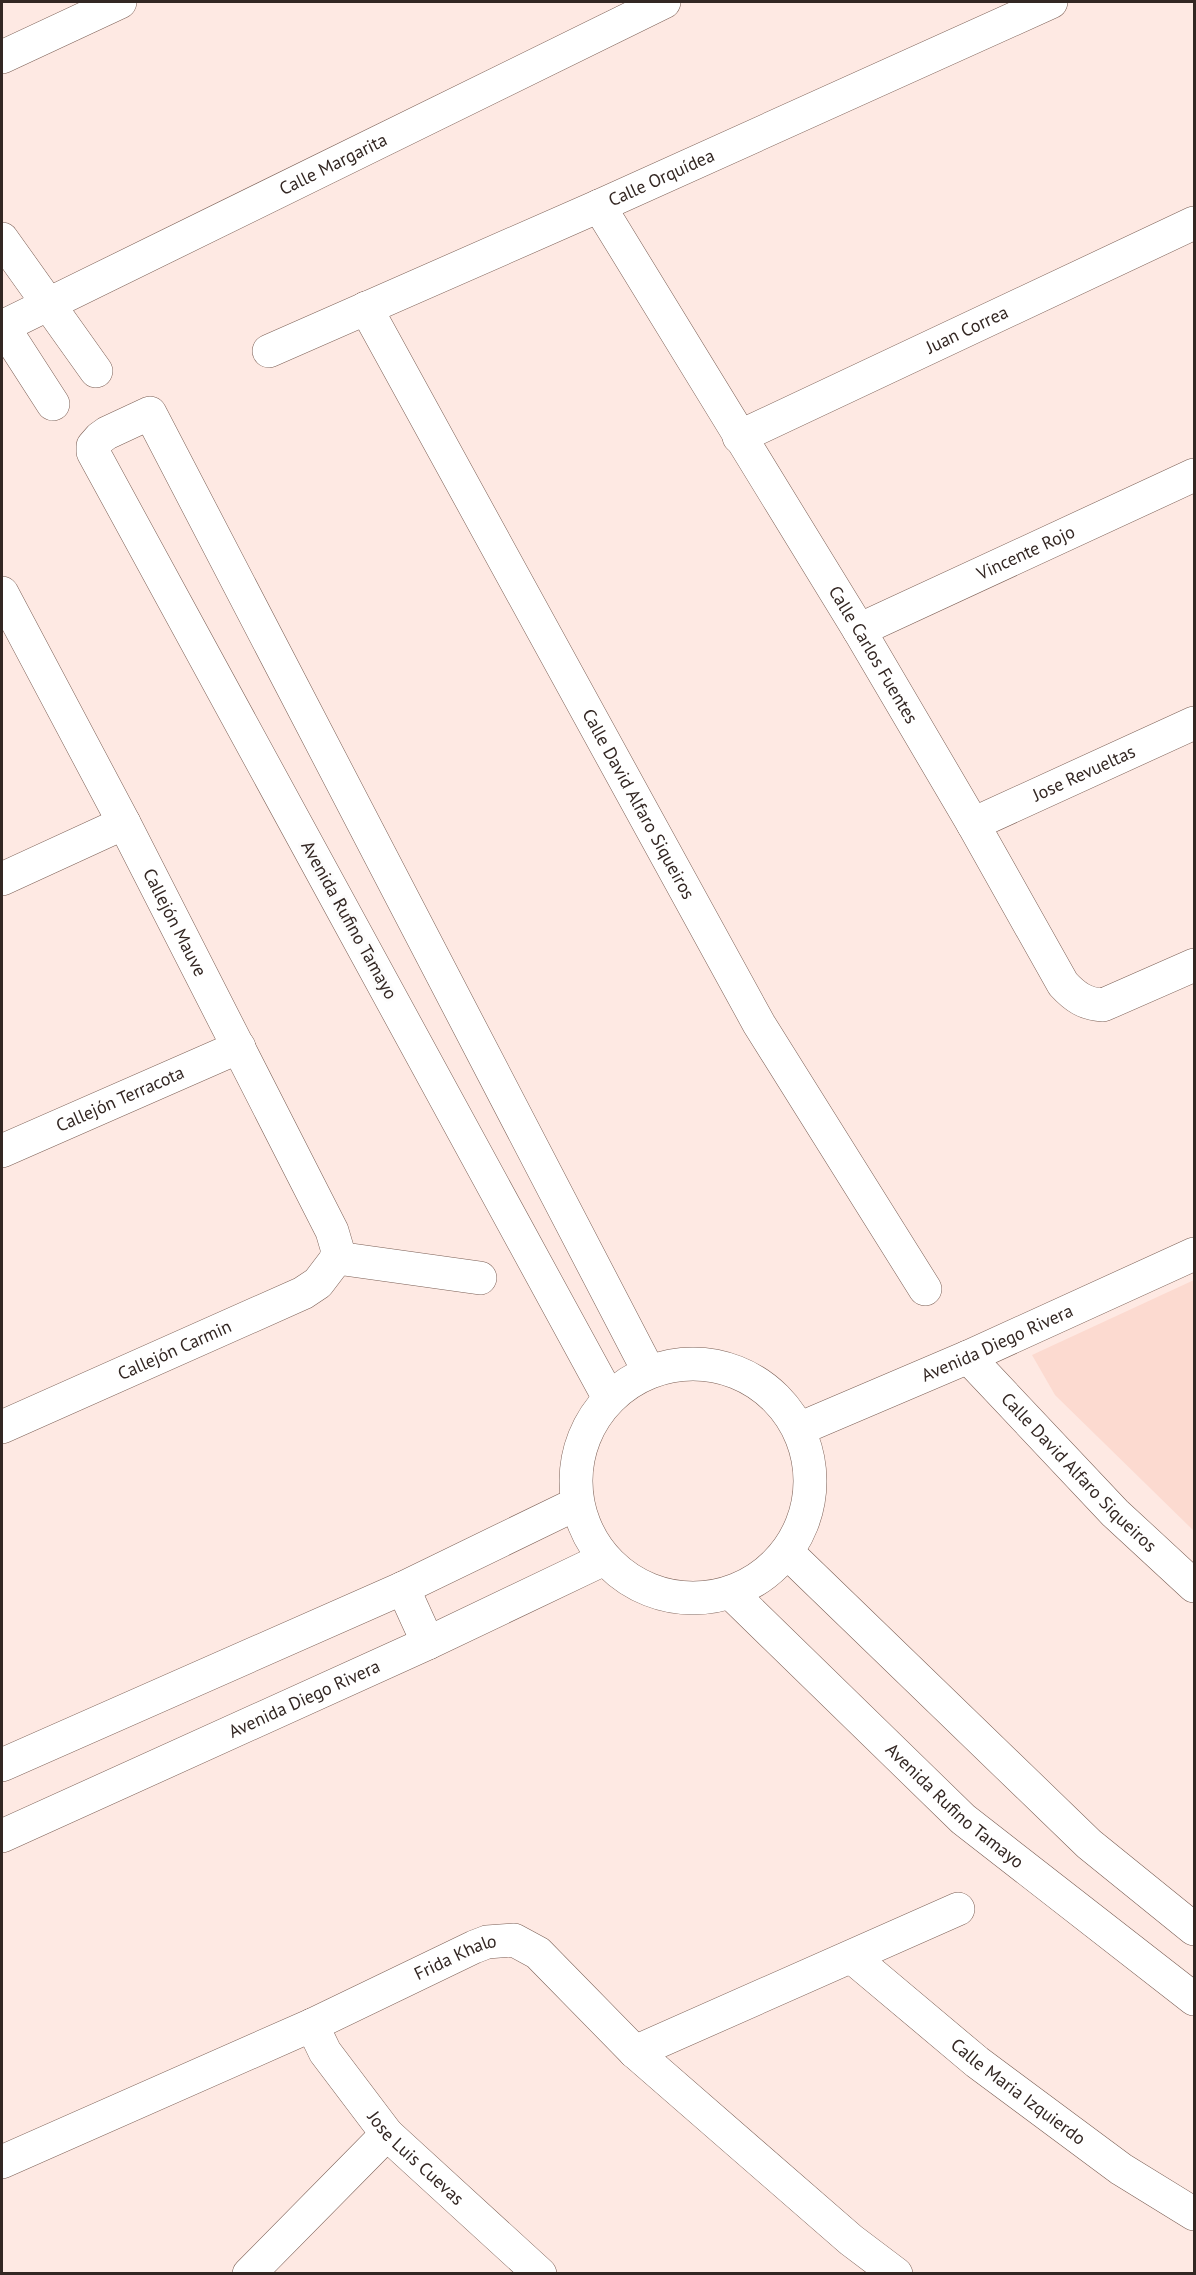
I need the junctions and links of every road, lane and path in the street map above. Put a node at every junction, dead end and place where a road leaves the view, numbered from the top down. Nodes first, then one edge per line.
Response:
1 (120, 2) edge
2 (664, 2) edge
3 (1051, 2) edge
4 (2, 57) edge
5 (599, 206) junction
6 (1194, 223) edge
7 (2, 239) edge
8 (49, 303) junction
9 (366, 308) junction
10 (2, 326) edge
11 (269, 351) dead end
12 (96, 371) dead end
13 (53, 404) dead end
14 (740, 437) junction
15 (1194, 475) edge
16 (5, 608) edge
17 (859, 630) junction
18 (1194, 723) edge
19 (124, 823) junction
20 (973, 824) junction
21 (2, 879) edge
22 (1194, 965) edge
23 (239, 1047) junction
24 (2, 1151) edge
25 (1194, 1254) edge
26 (338, 1258) junction
27 (480, 1278) dead end
28 (925, 1289) dead end
29 (968, 1356) junction
30 (649, 1372) junction
31 (609, 1398) junction
32 (2, 1427) edge
33 (799, 1429) junction
34 (576, 1504) junction
35 (787, 1552) junction
36 (604, 1559) junction
37 (1194, 1586) edge
38 (403, 1588) junction
39 (731, 1593) junction
40 (428, 1643) junction
41 (2, 1765) edge
42 (2, 1836) edge
43 (958, 1909) dead end
44 (1194, 1929) edge
45 (852, 1957) junction
46 (1194, 1999) edge
47 (312, 2025) junction
48 (635, 2052) junction
49 (387, 2134) junction
50 (2, 2162) edge
51 (1194, 2214) edge
52 (249, 2274) edge
53 (540, 2274) edge
54 (896, 2274) edge

1 - 4 street
2 - 8 street, Calle Margarita
3 - 5 street, Calle Orquídea
5 - 9 street, Calle Orquídea
5 - 14 street, Calle Carlos Fuentes
6 - 14 street, Juan Correa
7 - 8 street
8 - 10 street, Calle Margarita
8 - 12 street
9 - 11 street, Calle Orquídea
9 - 28 street, Calle David Alfaro Siqueiros
10 - 13 street
14 - 17 street, Calle Carlos Fuentes
15 - 17 street, Vincente Rojo
16 - 19 street, Callejón Mauve
17 - 20 street, Calle Carlos Fuentes
18 - 20 street, Jose Revueltas
19 - 21 street
19 - 23 street, Callejón Mauve
20 - 22 street, Calle Carlos Fuentes
23 - 24 street, Callejón Terracota
23 - 26 street, Callejón Mauve
25 - 29 street, Avenida Diego Rivera
26 - 27 street
26 - 32 street, Callejón Carmin
29 - 33 street, Avenida Diego Rivera
29 - 37 street, Calle David Alfaro Siqueiros
30 - 31 street
30 - 31 street, Avenida Rufino Tamayo
30 - 33 street
31 - 34 street
33 - 35 street
34 - 36 street
34 - 38 street
35 - 39 street
35 - 44 street
36 - 39 street
36 - 40 street, Avenida Diego Rivera
38 - 40 street
38 - 41 street
39 - 46 street, Avenida Rufino Tamayo
40 - 42 street, Avenida Diego Rivera
43 - 45 street
45 - 48 street
45 - 51 street, Calle Maria Izquierdo
47 - 48 street, Frida Khalo
47 - 49 street, Jose Luis Cuevas
47 - 50 street, Frida Khalo
48 - 54 street, Frida Khalo
49 - 52 street
49 - 53 street, Jose Luis Cuevas

